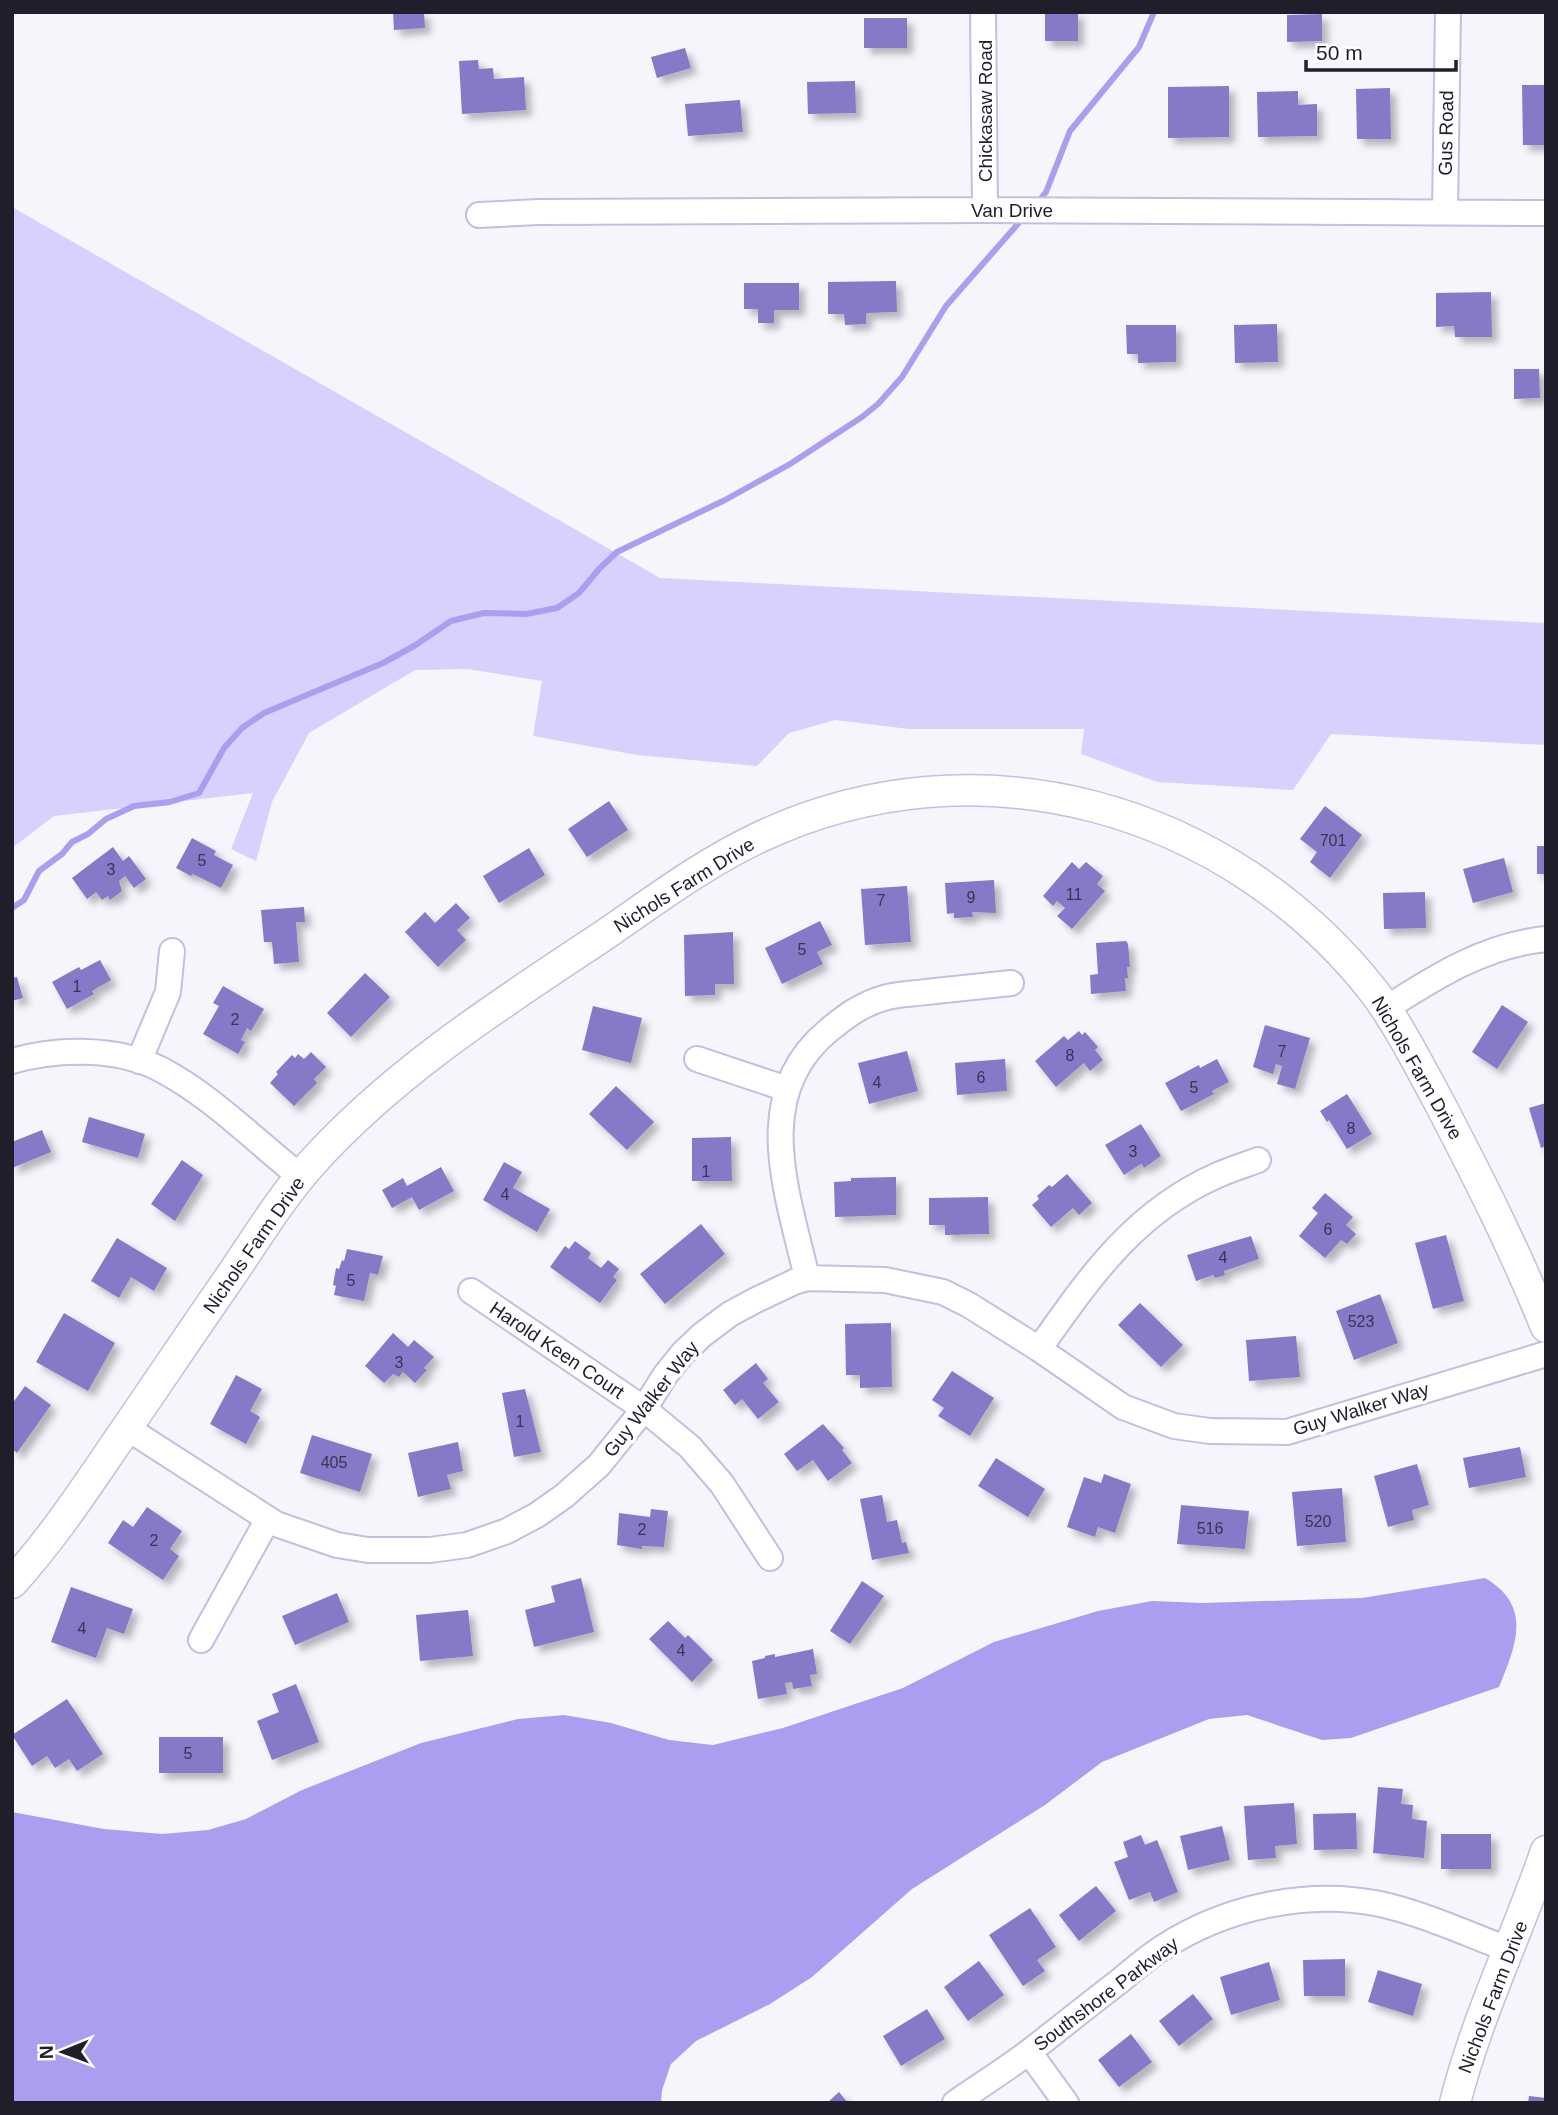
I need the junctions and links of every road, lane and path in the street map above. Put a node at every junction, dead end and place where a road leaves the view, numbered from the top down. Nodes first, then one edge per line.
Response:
1 (983, 12) edge
2 (1448, 12) edge
3 (985, 210) junction
4 (1445, 212) junction
5 (1546, 213) edge
6 (479, 215) dead end
7 (1546, 939) edge
8 (172, 951) dead end
9 (1011, 984) dead end
10 (1385, 1009) junction
11 (697, 1059) dead end
12 (12, 1061) edge
13 (139, 1061) junction
14 (787, 1089) junction
15 (1258, 1160) dead end
16 (301, 1177) junction
17 (807, 1279) junction
18 (471, 1292) dead end
19 (1546, 1326) edge
20 (1039, 1349) junction
21 (1546, 1353) edge
22 (644, 1409) junction
23 (127, 1428) junction
24 (268, 1519) junction
25 (770, 1558) dead end
26 (12, 1583) edge
27 (201, 1640) dead end
28 (1546, 1851) edge
29 (1510, 1950) junction
30 (1029, 2052) junction
31 (955, 2103) edge
32 (1066, 2103) edge
33 (1455, 2103) edge

1 - 3 street, Chickasaw Road
2 - 4 street, Gus Road
3 - 4 street, Van Drive
3 - 6 street, Van Drive
4 - 5 street, Van Drive
7 - 10 street
8 - 13 street
9 - 14 street
10 - 16 street, Nichols Farm Drive
10 - 19 street, Nichols Farm Drive
11 - 14 street
12 - 13 street
13 - 16 street
14 - 17 street
15 - 20 street
16 - 23 street, Nichols Farm Drive
17 - 20 street, Guy Walker Way
17 - 22 street, Guy Walker Way
18 - 22 street, Harold Keen Court
20 - 21 street, Guy Walker Way
22 - 24 street, Guy Walker Way
22 - 25 street, Harold Keen Court
23 - 24 street, Guy Walker Way
23 - 26 street, Nichols Farm Drive
24 - 27 street
28 - 29 street, Nichols Farm Drive
29 - 30 street, Southshore Parkway
29 - 33 street, Nichols Farm Drive
30 - 31 street, Southshore Parkway
30 - 32 street

